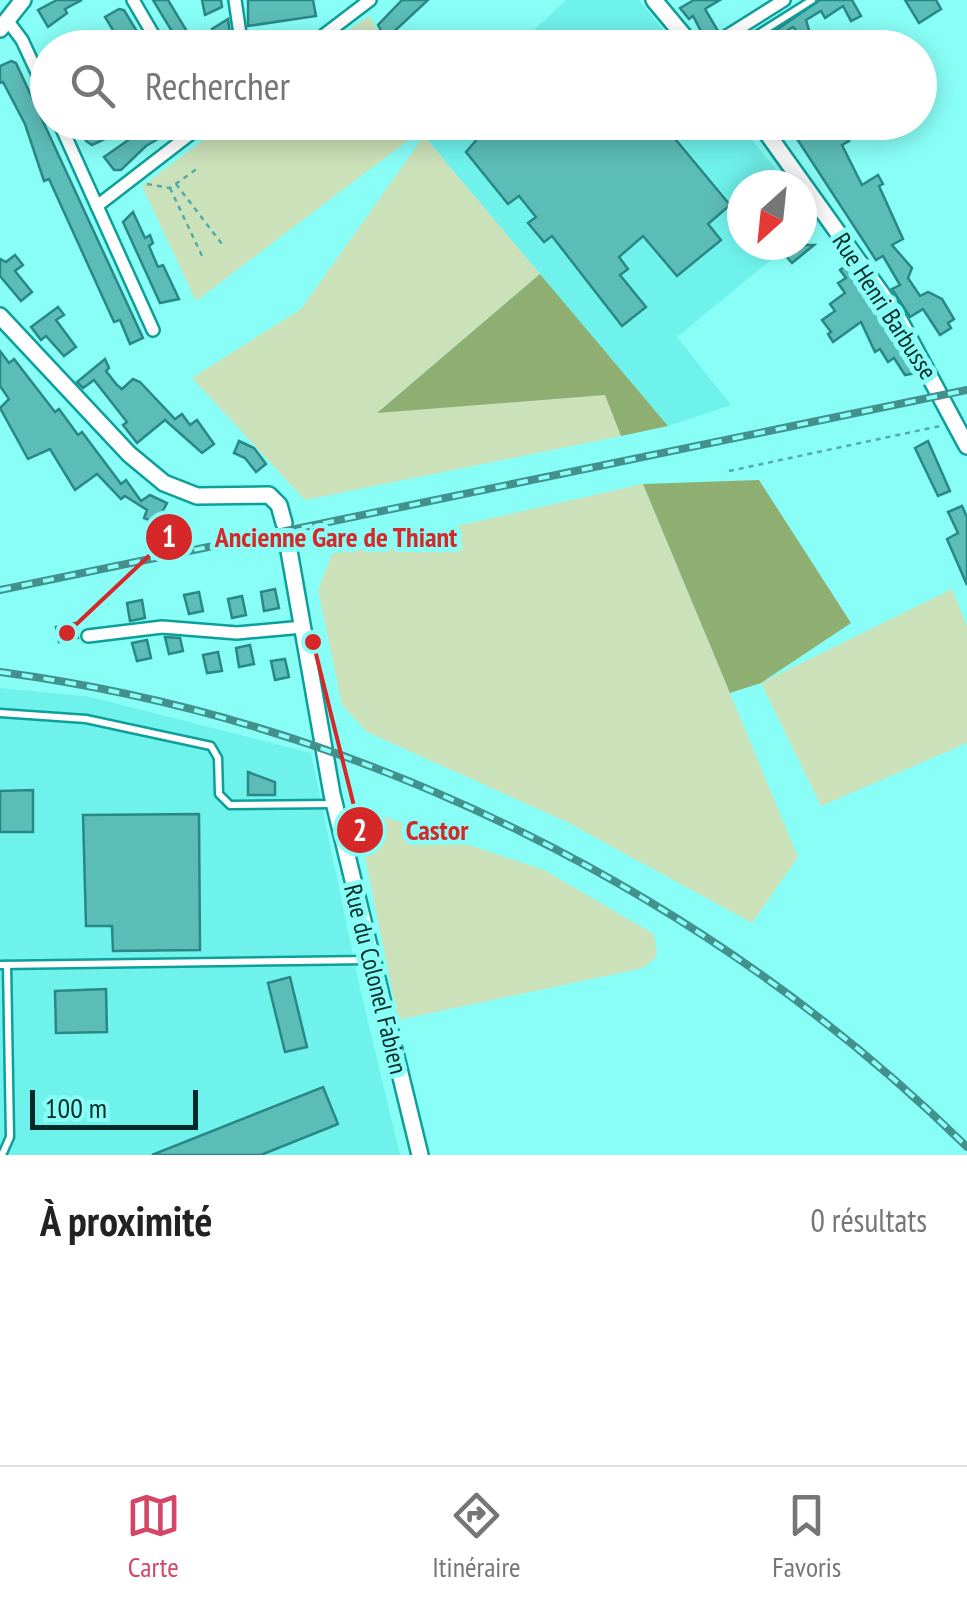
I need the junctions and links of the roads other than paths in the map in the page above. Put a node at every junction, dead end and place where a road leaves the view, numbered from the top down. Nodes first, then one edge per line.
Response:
1 (24, 0) edge
2 (133, 0) edge
3 (235, 0) edge
4 (370, 0) edge
5 (654, 0) edge
6 (784, 0) edge
7 (812, 0) edge
8 (4, 25) edge
9 (150, 30) edge
10 (239, 30) edge
11 (331, 30) edge
12 (679, 30) edge
13 (736, 30) edge
14 (764, 30) edge
15 (30, 58) edge
16 (67, 140) edge
17 (182, 140) edge
18 (772, 140) edge
19 (97, 206) junction
20 (0, 316) edge
21 (153, 330) dead end
22 (967, 446) edge
23 (284, 523) dead end
24 (288, 545) dead end
25 (303, 627) junction
26 (88, 636) dead end
27 (0, 713) edge
28 (334, 804) junction
29 (370, 960) junction
30 (3, 965) edge
31 (10, 1137) junction
32 (0, 1147) edge
33 (2, 1155) edge
34 (420, 1155) edge

1 - 8 street
2 - 9 street
3 - 10 street
4 - 11 street
5 - 12 street
6 - 13 street
7 - 14 lane
8 - 15 street
16 - 19 street
17 - 19 street
18 - 22 street, Rue Henri Barbusse
19 - 21 street
20 - 23 street
24 - 25 street, Rue du Colonel Fabien
25 - 26 street
25 - 28 street, Rue du Colonel Fabien
27 - 28 lane
28 - 29 street, Rue du Colonel Fabien
29 - 30 lane
29 - 34 street, Rue du Colonel Fabien
30 - 31 lane
31 - 32 lane
31 - 33 lane

